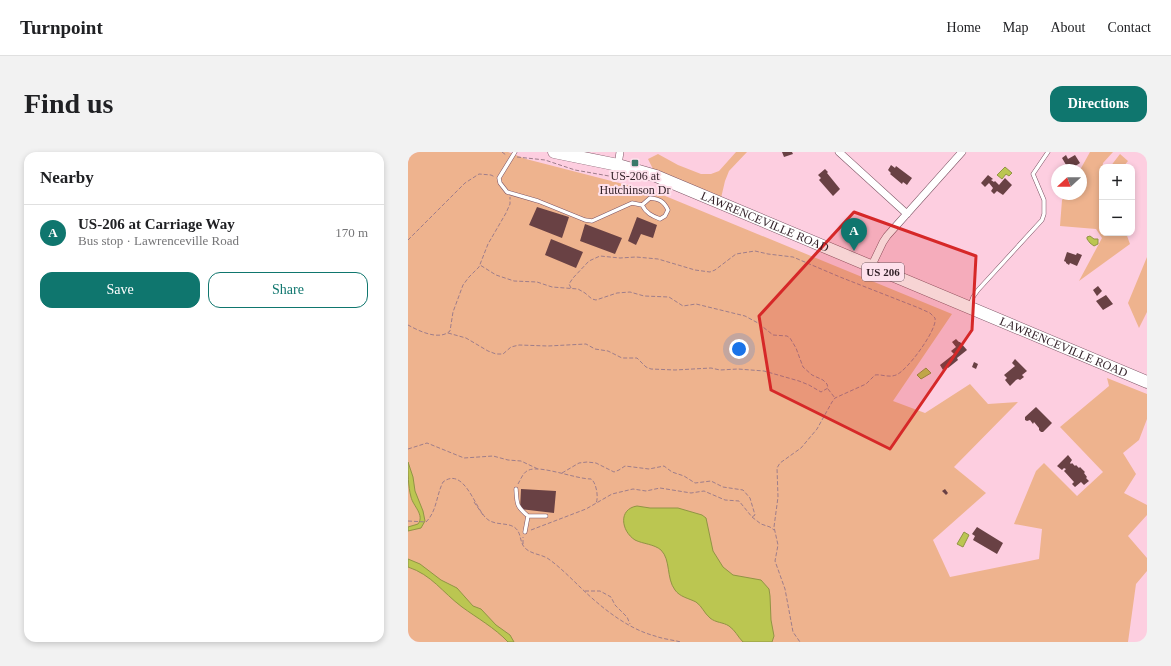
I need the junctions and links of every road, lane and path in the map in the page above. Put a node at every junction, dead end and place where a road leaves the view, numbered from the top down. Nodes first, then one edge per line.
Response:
1 (502, 152) edge
2 (554, 152) edge
3 (620, 152) edge
4 (839, 152) edge
5 (962, 152) edge
6 (1048, 152) edge
7 (514, 154) edge
8 (623, 166) junction
9 (499, 178) junction
10 (512, 193) junction
11 (642, 205) junction
12 (907, 214) junction
13 (408, 240) edge
14 (480, 265) junction
15 (871, 267) junction
16 (571, 288) junction
17 (968, 308) junction
18 (408, 325) edge
19 (448, 333) junction
20 (1147, 382) edge
21 (827, 389) junction
22 (835, 398) junction
23 (408, 449) edge
24 (538, 469) junction
25 (562, 473) junction
26 (516, 489) joint
27 (596, 504) junction
28 (528, 516) junction
29 (546, 516) dead end
30 (752, 517) junction
31 (408, 521) edge
32 (774, 531) junction
33 (525, 532) junction
34 (524, 546) junction
35 (584, 591) junction
36 (630, 625) junction
37 (682, 642) edge
38 (800, 642) edge

1 - 7 path
2 - 8 highway, LAWRENCEVILLE ROAD / US 206
3 - 8 street
4 - 12 street
5 - 12 street
6 - 17 lane
7 - 8 path
7 - 9 lane
8 - 15 highway, LAWRENCEVILLE ROAD / US 206
9 - 10 lane
9 - 13 path
10 - 11 lane
10 - 14 path
11 - 11 lane
12 - 15 street
14 - 16 path
14 - 19 path
15 - 17 highway, LAWRENCEVILLE ROAD / US 206
16 - 21 path
16 - 22 path
17 - 20 highway, LAWRENCEVILLE ROAD / US 206
18 - 19 path
19 - 21 path
21 - 22 path
22 - 32 path
23 - 24 path
24 - 25 path
24 - 26 path
25 - 27 path
25 - 30 path
26 - 28 lane
27 - 30 path
27 - 33 path
28 - 29 lane
28 - 33 lane
30 - 32 path
31 - 34 path
32 - 38 path
33 - 34 path
34 - 35 path
35 - 36 path
35 - 36 path
36 - 37 path

